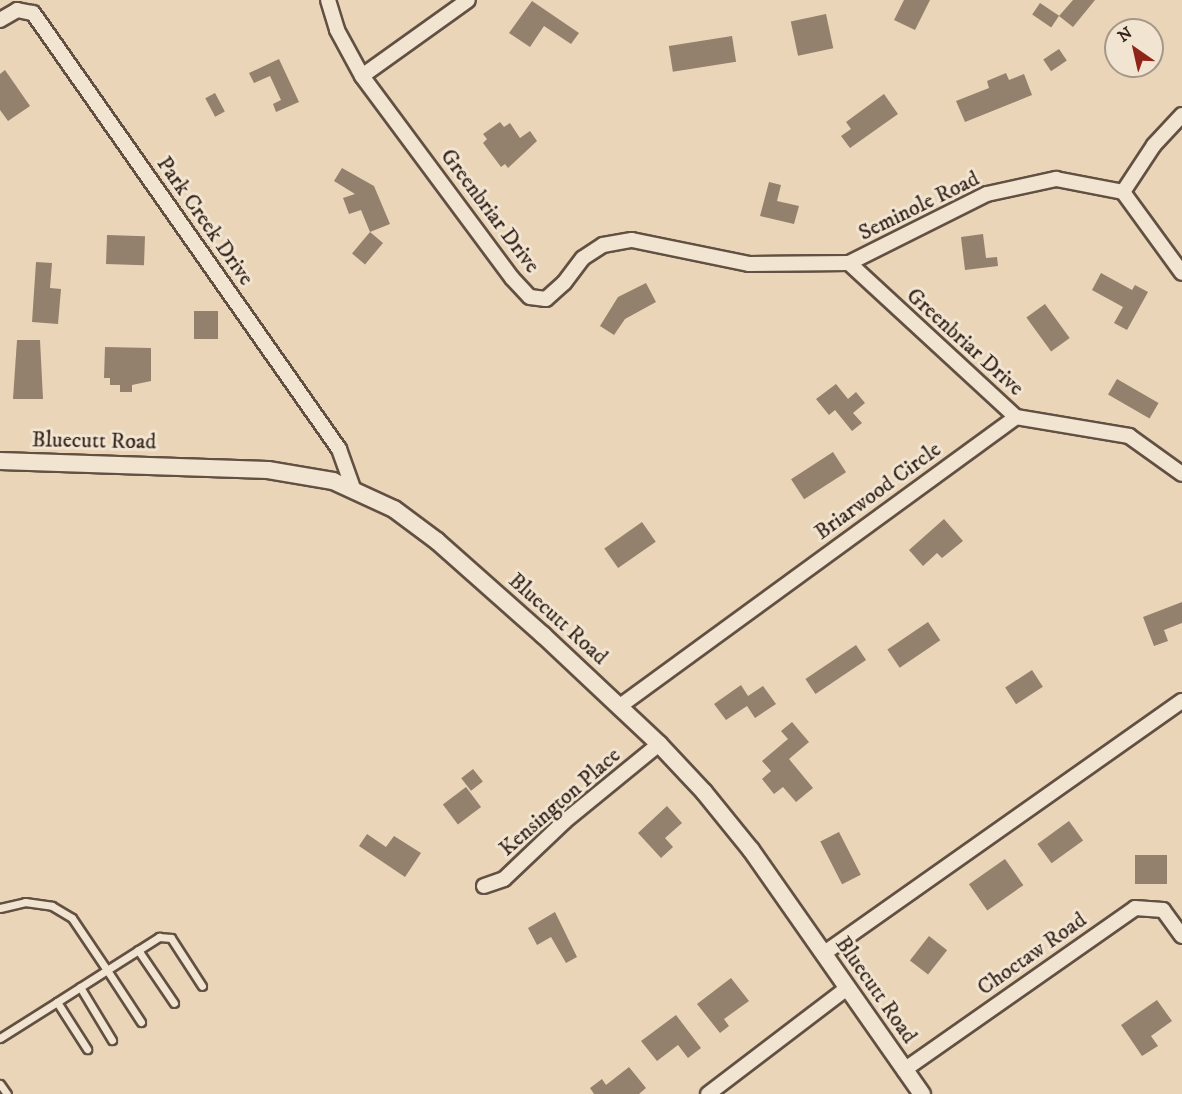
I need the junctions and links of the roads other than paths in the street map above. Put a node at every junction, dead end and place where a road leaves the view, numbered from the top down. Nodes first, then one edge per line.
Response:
1 (328, 0) edge
2 (468, 0) edge
3 (0, 20) edge
4 (362, 76) junction
5 (1182, 115) edge
6 (1123, 192) junction
7 (849, 263) junction
8 (1182, 273) edge
9 (1016, 417) junction
10 (0, 461) edge
11 (1182, 474) edge
12 (353, 488) junction
13 (1182, 701) edge
14 (620, 706) junction
15 (659, 744) junction
16 (484, 886) dead end
17 (0, 908) edge
18 (1182, 936) edge
19 (138, 950) junction
20 (823, 954) junction
21 (106, 970) junction
22 (201, 986) dead end
23 (80, 987) junction
24 (847, 988) junction
25 (57, 1002) junction
26 (174, 1003) dead end
27 (141, 1022) dead end
28 (0, 1038) edge
29 (112, 1040) dead end
30 (87, 1049) dead end
31 (904, 1070) junction
32 (0, 1084) edge
33 (7, 1094) edge
34 (708, 1094) edge
35 (922, 1094) edge

1 - 4 street, Greenbriar Drive
2 - 4 street
3 - 12 street, Park Creek Drive
4 - 7 street, Greenbriar Drive
5 - 6 street
6 - 7 street, Seminole Road
6 - 8 street
7 - 9 street, Greenbriar Drive
9 - 11 street
9 - 14 street, Briarwood Circle
10 - 12 street, Bluecutt Road
12 - 14 street, Bluecutt Road
13 - 20 street
14 - 15 street, Bluecutt Road
15 - 16 street, Kensington Place
15 - 20 street, Bluecutt Road
17 - 21 lane
18 - 31 street, Choctaw Road
19 - 21 lane
19 - 22 lane
19 - 26 lane
20 - 24 street, Bluecutt Road
21 - 23 lane
21 - 27 lane
23 - 25 lane
23 - 29 lane
24 - 31 street, Bluecutt Road
24 - 34 street
25 - 28 lane
25 - 30 lane
31 - 35 street, Bluecutt Road
32 - 33 lane

